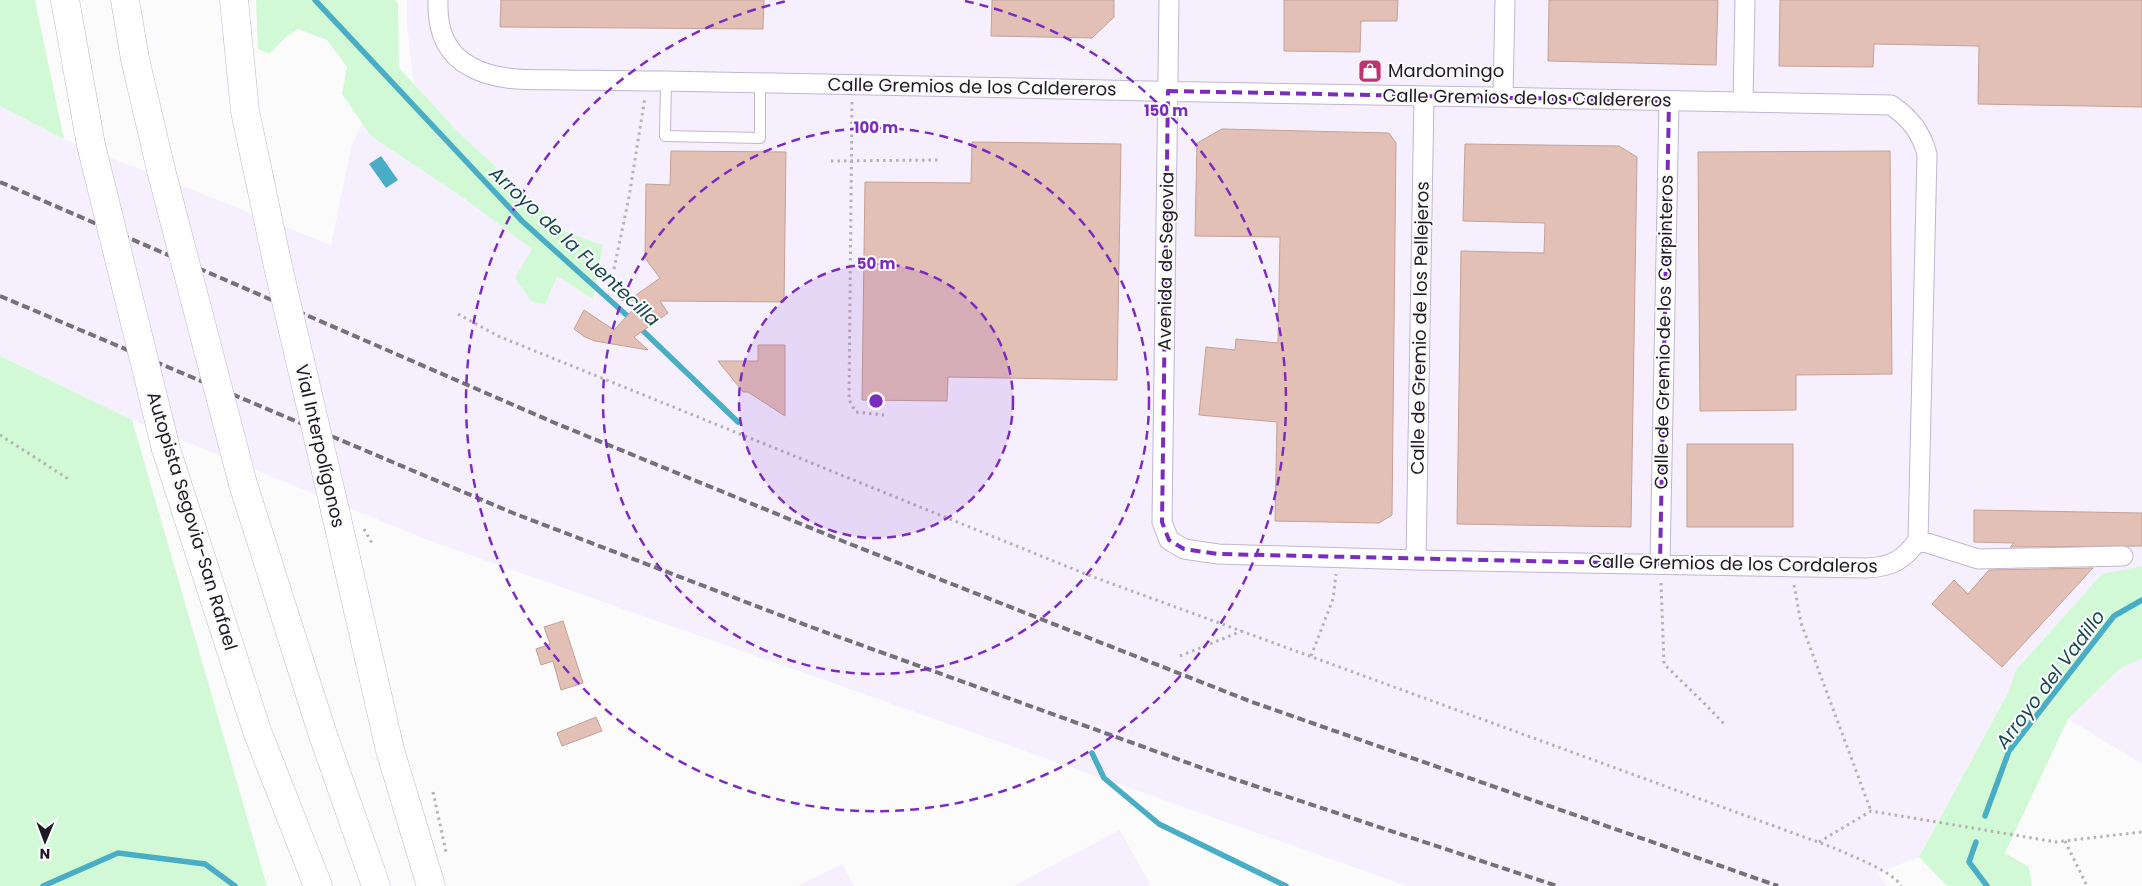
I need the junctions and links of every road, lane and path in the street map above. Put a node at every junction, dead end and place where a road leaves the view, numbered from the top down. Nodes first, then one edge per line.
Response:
1 (65, 0) edge
2 (125, 0) edge
3 (234, 0) edge
4 (438, 0) edge
5 (1169, 0) edge
6 (1505, 0) edge
7 (1745, 0) edge
8 (647, 81) junction
9 (666, 81) junction
10 (760, 83) junction
11 (852, 85) junction
12 (1168, 91) junction
13 (1424, 96) junction
14 (1503, 97) junction
15 (1669, 101) junction
16 (1743, 102) junction
17 (939, 160) dead end
18 (830, 161) dead end
19 (852, 161) junction
20 (614, 269) dead end
21 (458, 314) dead end
22 (884, 416) dead end
23 (0, 435) edge
24 (70, 480) dead end
25 (1162, 522) joint
26 (1918, 540) junction
27 (2123, 556) dead end
28 (1336, 558) junction
29 (1416, 560) junction
30 (1660, 564) junction
31 (1791, 567) junction
32 (1242, 631) junction
33 (1180, 656) dead end
34 (1311, 656) junction
35 (1726, 726) dead end
36 (257, 731) junction
37 (322, 732) junction
38 (433, 792) dead end
39 (1871, 811) junction
40 (2142, 832) edge
41 (2065, 841) junction
42 (1818, 842) junction
43 (448, 858) dead end
44 (304, 886) edge
45 (318, 886) edge
46 (376, 886) edge
47 (388, 886) edge
48 (431, 886) edge
49 (1901, 886) edge
50 (2087, 886) edge

1 - 36 main road, Autopista Segovia-San Rafael, bridge
2 - 37 main road, bridge
3 - 48 main road, Vial Interpolígonos, bridge
4 - 8 street, Calle Gremios de los Caldereros
5 - 12 street, Avenida de Segovia
6 - 14 street
7 - 16 street
8 - 9 street, Calle Gremios de los Caldereros
8 - 20 path
9 - 10 street, Calle Gremios de los Caldereros
9 - 10 lane
10 - 11 street, Calle Gremios de los Caldereros
11 - 12 street, Calle Gremios de los Caldereros
11 - 19 path
12 - 13 street, Calle Gremios de los Caldereros
12 - 25 street, Avenida de Segovia
13 - 14 street, Calle Gremios de los Caldereros
13 - 29 street, Calle de Gremio de los Pellejeros
14 - 15 street, Calle Gremios de los Caldereros
15 - 16 street, Calle Gremios de los Caldereros
15 - 30 street, Calle de Gremio de los Carpinteros
16 - 26 street, Calle Gremios de los Caldereros
17 - 19 path
18 - 19 path
19 - 22 path
21 - 32 path
23 - 24 path
25 - 28 street, Calle Gremios de los Cordaleros
26 - 27 street
26 - 31 street, Calle Gremios de los Cordaleros
28 - 29 street, Calle Gremios de los Cordaleros
28 - 34 path
29 - 30 street, Calle Gremios de los Cordaleros
30 - 31 street, Calle Gremios de los Cordaleros
30 - 35 path
31 - 39 path
32 - 33 path
32 - 34 path
34 - 42 path
36 - 44 main road
36 - 45 main road, Autopista Segovia-San Rafael
37 - 46 main road
37 - 47 main road
38 - 43 path
39 - 41 path
39 - 42 path
40 - 41 path
41 - 50 path
42 - 49 path

